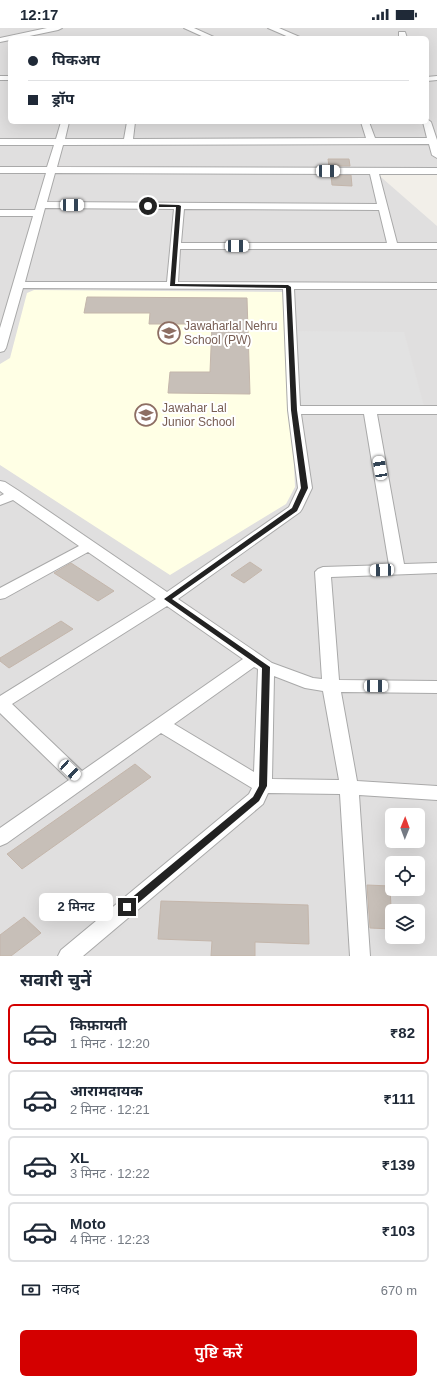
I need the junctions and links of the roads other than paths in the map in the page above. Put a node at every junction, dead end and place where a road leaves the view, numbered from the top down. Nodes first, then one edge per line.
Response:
1 (58, 28) edge
2 (188, 28) edge
3 (272, 28) edge
4 (19, 36) edge
5 (207, 36) edge
6 (293, 36) edge
7 (64, 124) edge
8 (131, 124) edge
9 (366, 124) edge
10 (428, 124) edge
11 (128, 141) junction
12 (370, 141) junction
13 (433, 141) junction
14 (0, 142) edge
15 (59, 142) junction
16 (437, 156) edge
17 (0, 170) edge
18 (51, 170) junction
19 (374, 171) junction
20 (437, 171) edge
21 (179, 206) junction
22 (382, 207) junction
23 (40, 209) junction
24 (0, 213) edge
25 (175, 246) junction
26 (393, 246) junction
27 (437, 246) edge
28 (18, 285) junction
29 (172, 285) junction
30 (437, 286) edge
31 (288, 287) junction
32 (0, 348) edge
33 (294, 410) junction
34 (370, 410) junction
35 (437, 410) edge
36 (0, 485) edge
37 (7, 498) edge
38 (89, 546) junction
39 (437, 568) edge
40 (397, 569) junction
41 (0, 594) edge
42 (167, 599) junction
43 (260, 663) junction
44 (331, 686) junction
45 (437, 687) edge
46 (0, 704) edge
47 (161, 725) junction
48 (82, 781) junction
49 (263, 786) junction
50 (349, 788) junction
51 (437, 793) edge
52 (0, 838) edge
53 (68, 956) edge
54 (360, 956) edge

1 - 4 street
2 - 5 street
3 - 6 street
7 - 15 street
8 - 11 street
9 - 12 street
10 - 13 street
11 - 12 street
11 - 15 street
12 - 13 street
13 - 16 street
14 - 15 street
15 - 18 street
17 - 18 street
18 - 19 street
18 - 23 street
19 - 20 street
19 - 22 street
21 - 22 street
21 - 23 street
21 - 25 street
22 - 26 street
23 - 24 street
23 - 28 street
25 - 26 street
25 - 29 street
26 - 27 street
28 - 29 street
28 - 32 street
29 - 31 street
30 - 31 street
31 - 33 street
33 - 34 street
33 - 42 street
34 - 35 street
34 - 40 street
36 - 37 street
37 - 38 street
38 - 41 street
38 - 42 street
39 - 40 street
40 - 44 street
42 - 43 street
42 - 46 street
43 - 44 street
43 - 47 street
43 - 49 street
44 - 45 street
44 - 50 street
46 - 48 street
47 - 48 street
47 - 49 street
48 - 52 street
49 - 50 street
49 - 53 street
50 - 51 street
50 - 54 street

